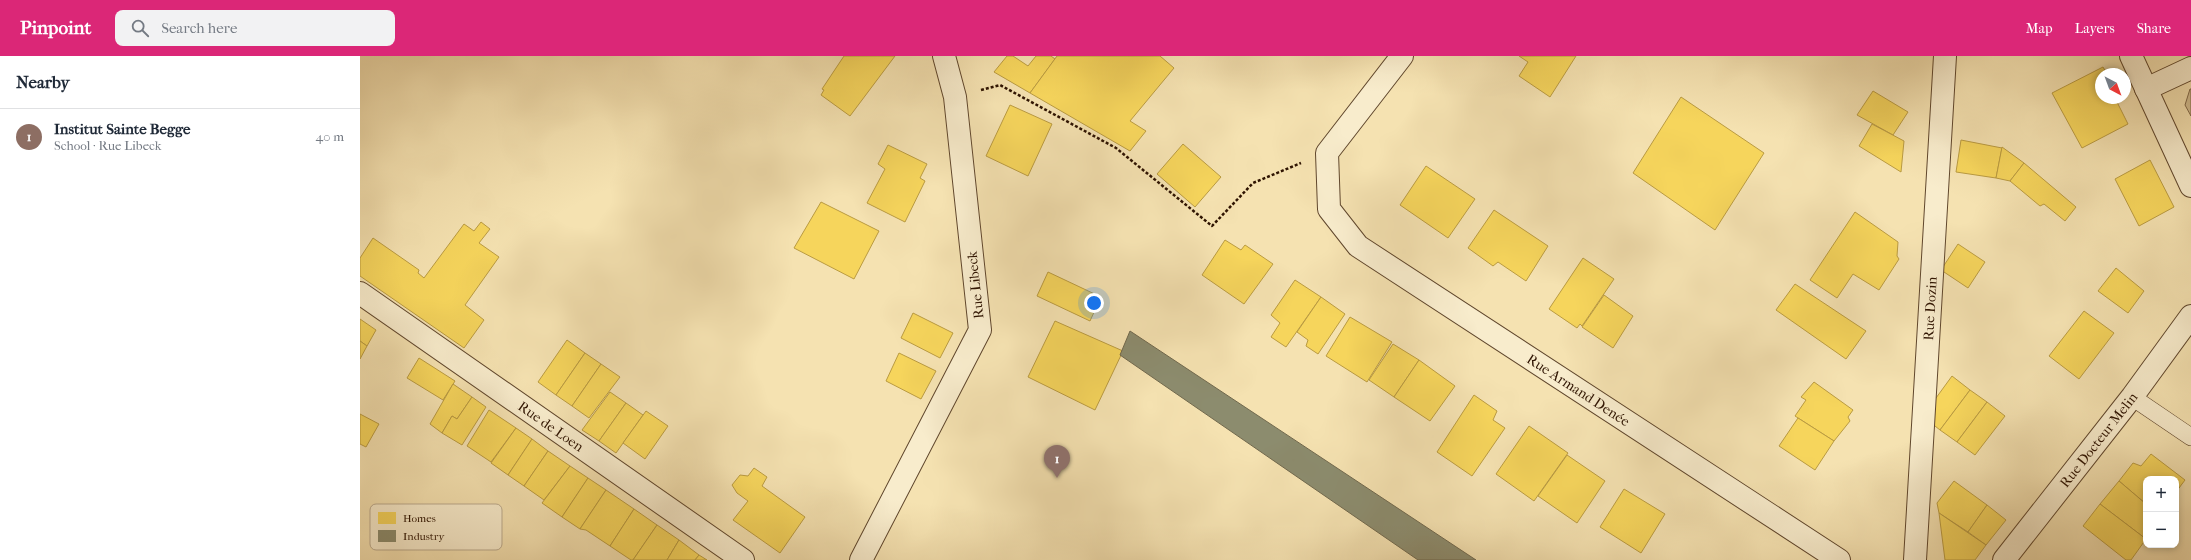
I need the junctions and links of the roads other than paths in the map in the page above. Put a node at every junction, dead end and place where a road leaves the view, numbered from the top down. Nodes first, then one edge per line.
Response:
1 (944, 56) edge
2 (1402, 56) edge
3 (1945, 56) edge
4 (2131, 56) edge
5 (2191, 68) edge
6 (2146, 89) junction
7 (2191, 186) edge
8 (360, 293) edge
9 (2191, 316) edge
10 (2132, 397) junction
11 (2191, 437) edge
12 (743, 560) edge
13 (861, 560) edge
14 (1839, 560) edge
15 (1915, 560) edge
16 (2004, 560) edge

1 - 13 street, Rue Libeck
2 - 14 street, Rue Armand Denée
3 - 15 street, Rue Dozin
4 - 6 street
5 - 6 street
6 - 7 street
8 - 12 street, Rue de Loen
9 - 10 street, Rue Docteur Melin
10 - 11 lane
10 - 16 street, Rue Docteur Melin

